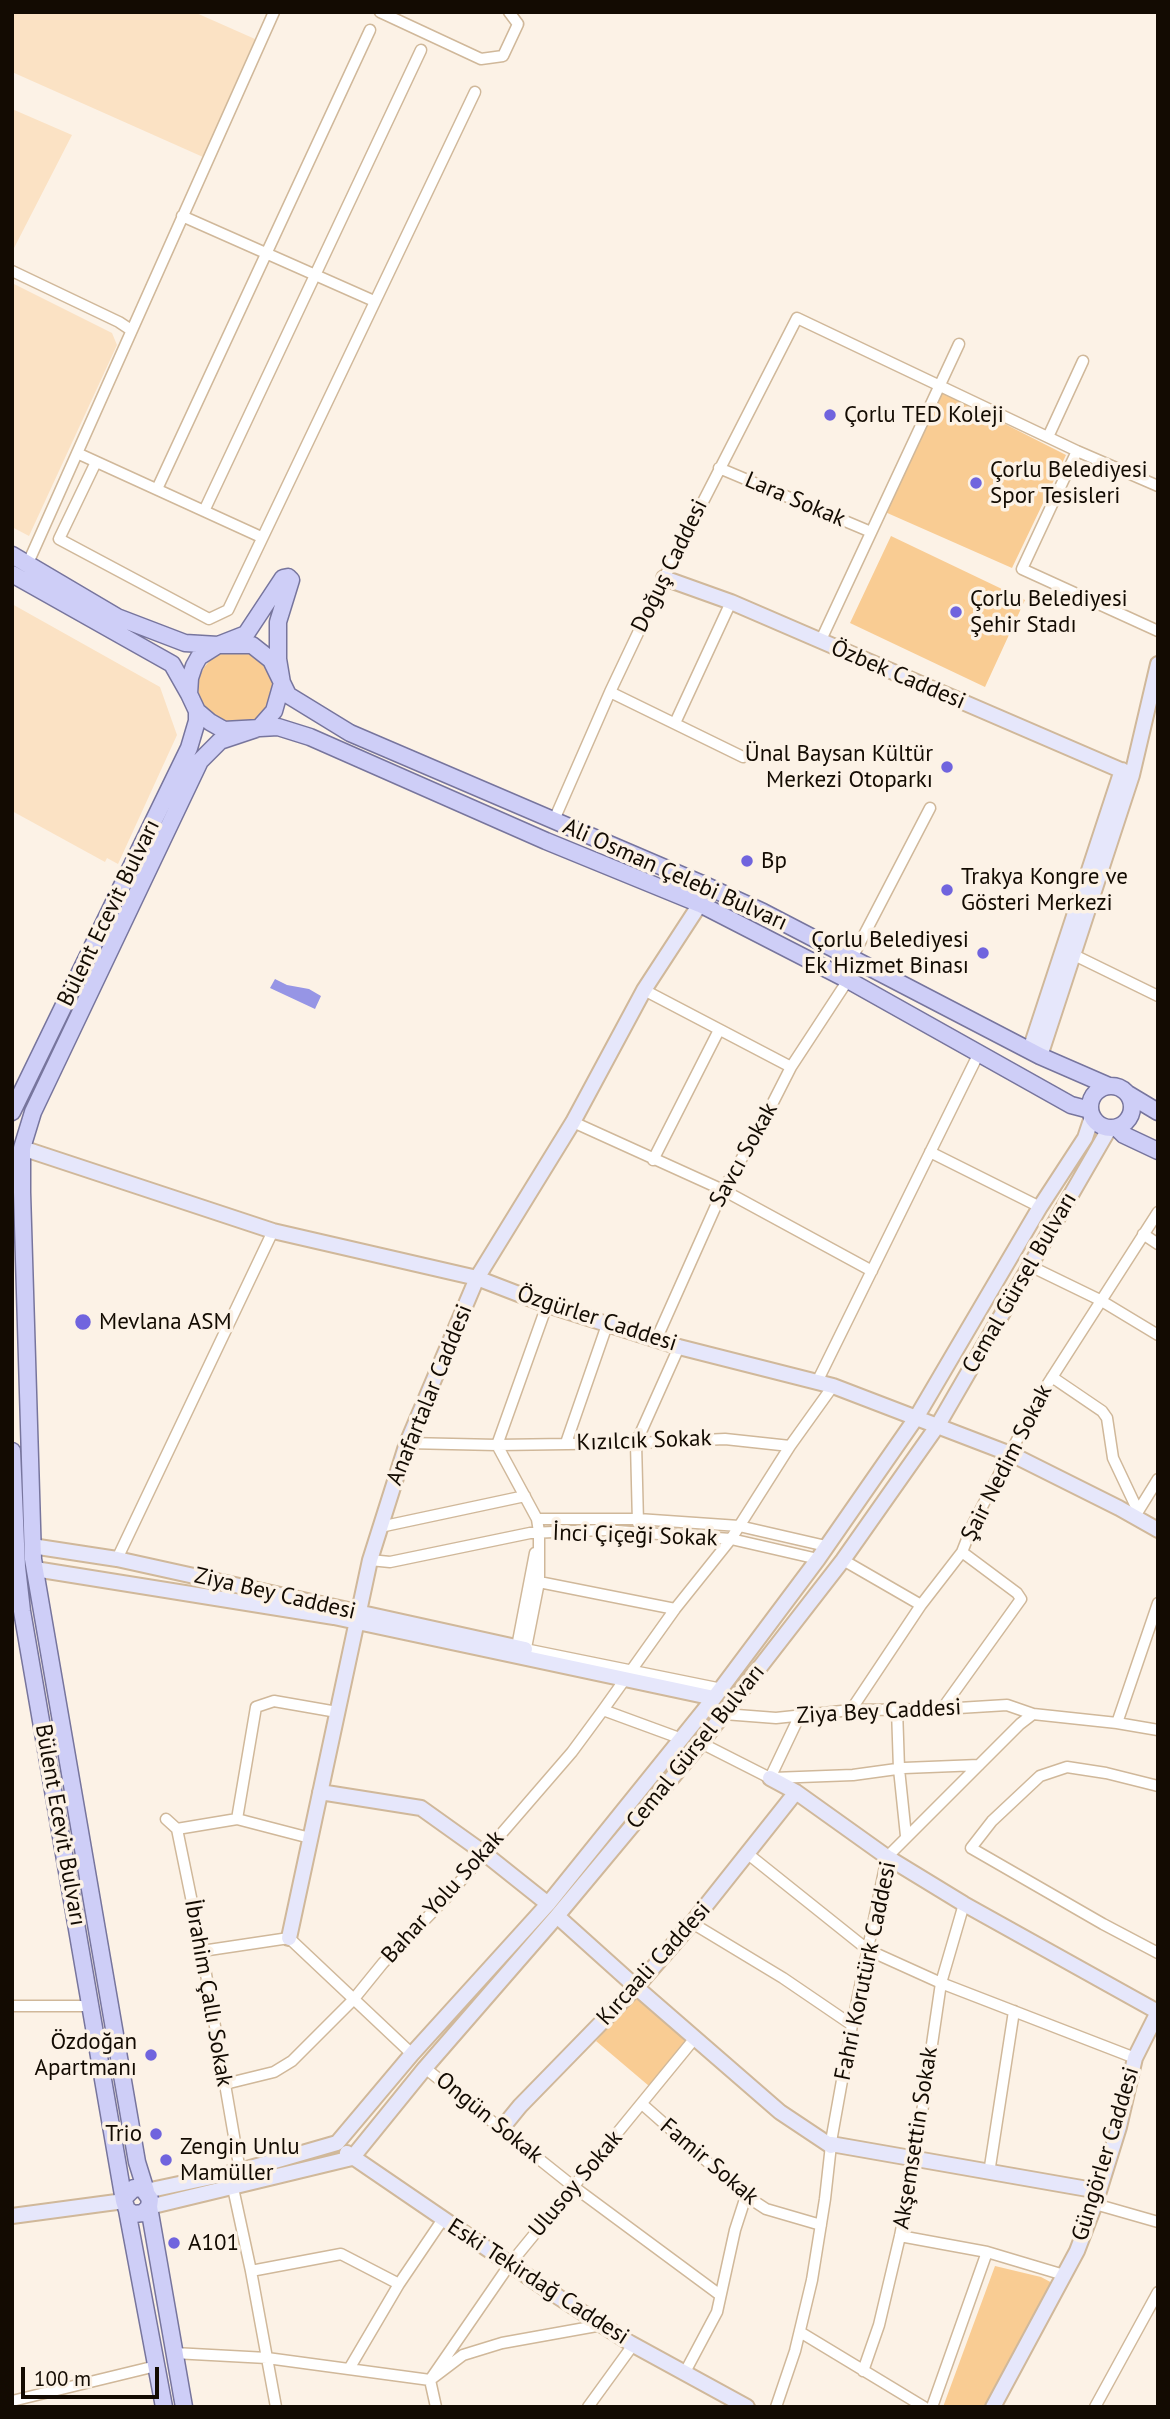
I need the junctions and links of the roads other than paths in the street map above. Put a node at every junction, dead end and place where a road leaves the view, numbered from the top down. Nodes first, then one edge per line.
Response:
1 (274, 12) edge
2 (380, 12) edge
3 (509, 12) edge
4 (370, 30) dead end
5 (421, 50) dead end
6 (475, 92) dead end
7 (183, 216) junction
8 (267, 253) junction
9 (12, 271) edge
10 (315, 275) junction
11 (374, 302) junction
12 (131, 330) junction
13 (959, 344) dead end
14 (1083, 361) dead end
15 (939, 385) junction
16 (1048, 437) junction
17 (1077, 451) junction
18 (77, 453) junction
19 (96, 462) junction
20 (719, 468) junction
21 (1158, 486) edge
22 (156, 489) junction
23 (204, 511) junction
24 (871, 533) junction
25 (261, 537) junction
26 (12, 555) edge
27 (28, 563) junction
28 (12, 574) edge
29 (664, 578) junction
30 (731, 602) junction
31 (1158, 631) edge
32 (820, 642) junction
33 (218, 645) junction
34 (1158, 664) edge
35 (1155, 682) edge
36 (282, 683) junction
37 (610, 692) junction
38 (190, 694) junction
39 (197, 711) junction
40 (675, 723) junction
41 (259, 728) junction
42 (743, 757) dead end
43 (1127, 773) junction
44 (930, 808) dead end
45 (554, 820) junction
46 (1107, 833) junction
47 (726, 894) junction
48 (700, 904) junction
49 (1072, 954) junction
50 (852, 958) junction
51 (848, 979) junction
52 (644, 990) junction
53 (1158, 996) edge
54 (719, 1030) junction
55 (979, 1053) junction
56 (1035, 1053) junction
57 (792, 1067) junction
58 (1109, 1086) junction
59 (1128, 1094) junction
60 (12, 1112) edge
61 (1158, 1112) edge
62 (1091, 1114) junction
63 (573, 1122) junction
64 (1113, 1129) junction
65 (22, 1148) junction
66 (1158, 1151) edge
67 (930, 1152) junction
68 (653, 1160) junction
69 (723, 1190) junction
70 (1040, 1207) junction
71 (1158, 1212) edge
72 (273, 1231) junction
73 (1143, 1234) junction
74 (1158, 1244) edge
75 (1030, 1266) junction
76 (872, 1271) junction
77 (477, 1278) junction
78 (1100, 1300) junction
79 (547, 1305) junction
80 (607, 1325) junction
81 (1158, 1335) edge
82 (656, 1340) junction
83 (679, 1347) junction
84 (1052, 1377) junction
85 (817, 1382) junction
86 (833, 1386) junction
87 (916, 1418) junction
88 (938, 1425) junction
89 (407, 1443) junction
90 (566, 1443) junction
91 (636, 1443) junction
92 (497, 1445) junction
93 (790, 1446) junction
94 (12, 1451) edge
95 (1009, 1453) junction
96 (1158, 1479) edge
97 (525, 1496) junction
98 (1137, 1514) junction
99 (537, 1519) junction
100 (638, 1519) junction
101 (739, 1526) junction
102 (380, 1527) junction
103 (1158, 1530) edge
104 (637, 1531) junction
105 (539, 1532) junction
106 (731, 1539) junction
107 (32, 1546) junction
108 (826, 1546) junction
109 (961, 1552) junction
110 (117, 1559) junction
111 (818, 1559) junction
112 (370, 1560) junction
113 (843, 1560) junction
114 (35, 1569) junction
115 (540, 1582) junction
116 (1158, 1603) edge
117 (921, 1605) junction
118 (675, 1609) junction
119 (357, 1618) junction
120 (520, 1653) junction
121 (628, 1676) junction
122 (718, 1693) junction
123 (897, 1709) junction
124 (942, 1709) junction
125 (603, 1710) junction
126 (851, 1710) junction
127 (337, 1712) junction
128 (724, 1714) junction
129 (1033, 1714) junction
130 (799, 1717) junction
131 (1117, 1723) junction
132 (1158, 1730) edge
133 (682, 1739) junction
134 (701, 1743) junction
135 (979, 1765) junction
136 (899, 1769) junction
137 (771, 1778) junction
138 (1158, 1786) edge
139 (320, 1792) junction
140 (796, 1792) junction
141 (166, 1819) dead end
142 (237, 1819) junction
143 (177, 1829) junction
144 (906, 1836) junction
145 (310, 1838) junction
146 (484, 1853) junction
147 (748, 1854) junction
148 (887, 1857) junction
149 (548, 1904) junction
150 (964, 1904) junction
151 (558, 1916) junction
152 (692, 1923) junction
153 (289, 1938) junction
154 (202, 1951) junction
155 (869, 1951) junction
156 (1158, 1953) edge
157 (941, 1983) junction
158 (636, 1987) junction
159 (353, 2000) junction
160 (12, 2006) edge
161 (92, 2006) junction
162 (1014, 2011) junction
163 (1158, 2012) edge
164 (852, 2025) junction
165 (695, 2038) junction
166 (412, 2054) junction
167 (1135, 2058) junction
168 (425, 2068) junction
169 (225, 2084) junction
170 (642, 2104) junction
171 (502, 2128) junction
172 (337, 2143) junction
173 (831, 2145) junction
174 (352, 2158) junction
175 (915, 2160) junction
176 (240, 2171) junction
177 (989, 2173) junction
178 (574, 2187) junction
179 (233, 2188) junction
180 (746, 2196) junction
181 (1097, 2198) junction
182 (148, 2199) junction
183 (125, 2203) junction
184 (12, 2216) edge
185 (443, 2220) junction
186 (1158, 2222) edge
187 (821, 2225) junction
188 (900, 2236) junction
189 (987, 2252) junction
190 (510, 2263) junction
191 (251, 2271) junction
192 (1064, 2274) junction
193 (399, 2284) junction
194 (1158, 2292) edge
195 (720, 2295) junction
196 (602, 2325) junction
197 (800, 2332) junction
198 (633, 2345) junction
199 (174, 2353) junction
200 (267, 2358) junction
201 (156, 2367) junction
202 (349, 2369) junction
203 (863, 2371) junction
204 (684, 2374) junction
205 (430, 2380) junction
206 (12, 2401) edge
207 (164, 2407) edge
208 (184, 2407) edge
209 (276, 2407) edge
210 (436, 2407) edge
211 (589, 2407) edge
212 (747, 2407) edge
213 (776, 2407) edge
214 (924, 2407) edge
215 (932, 2407) edge
216 (993, 2407) edge
217 (1096, 2407) edge

1 - 7 street
2 - 3 street
4 - 8 street
5 - 10 street
6 - 11 street
7 - 8 street
7 - 12 street
8 - 10 street
8 - 22 street
9 - 12 street
10 - 11 street
10 - 23 street
11 - 25 street
12 - 18 street
13 - 15 street
14 - 16 street
15 - 16 street
15 - 20 street, Doğuş Caddesi
15 - 24 street
16 - 17 street
17 - 21 street
17 - 31 street
18 - 19 street
18 - 27 street
19 - 22 street
19 - 25 street
20 - 24 street, Lara Sokak
20 - 29 street, Doğuş Caddesi
22 - 23 street
23 - 25 street
24 - 32 street
26 - 27 main road
27 - 33 main road
28 - 38 main road
29 - 30 street, Özbek Caddesi
29 - 37 street, Doğuş Caddesi
30 - 32 street, Özbek Caddesi
30 - 40 street
32 - 43 street, Özbek Caddesi
33 - 36 main road
33 - 36 main road
33 - 38 main road
34 - 35 street
35 - 43 street
36 - 41 main road
36 - 45 main road, Ali Osman Çelebi Bulvarı
37 - 40 street
37 - 45 street, Doğuş Caddesi
38 - 39 main road
39 - 41 main road
39 - 60 main road, Bülent Ecevit Bulvarı
40 - 42 street
41 - 48 main road, Ali Osman Çelebi Bulvarı
41 - 65 main road
43 - 46 street
44 - 50 street
45 - 47 main road, Ali Osman Çelebi Bulvarı
46 - 49 street
46 - 56 street
47 - 48 street
47 - 50 main road, Ali Osman Çelebi Bulvarı
48 - 51 main road, Ali Osman Çelebi Bulvarı
48 - 52 street, Anafartalar Caddesi
49 - 53 street
49 - 56 street
50 - 56 main road, Ali Osman Çelebi Bulvarı
51 - 55 main road, Ali Osman Çelebi Bulvarı
51 - 57 street, Savcı Sokak
52 - 54 street
52 - 63 street, Anafartalar Caddesi
54 - 57 street
54 - 68 street
55 - 62 main road, Ali Osman Çelebi Bulvarı
55 - 67 street
56 - 58 main road, Ali Osman Çelebi Bulvarı
57 - 69 street, Savcı Sokak
58 - 59 main road
58 - 62 main road
59 - 61 main road
59 - 64 main road
62 - 64 main road
62 - 70 street, Cemal Gürsel Bulvarı
63 - 68 street
63 - 77 street, Anafartalar Caddesi
64 - 66 main road
64 - 75 street, Cemal Gürsel Bulvarı
65 - 72 street, Özgürler Caddesi
65 - 107 main road
67 - 70 street
67 - 76 street
68 - 69 street
69 - 76 street
69 - 82 street, Savcı Sokak
70 - 87 street, Cemal Gürsel Bulvarı
71 - 73 street, Şair Nedim Sokak
72 - 77 street, Özgürler Caddesi
72 - 110 street
73 - 74 street
73 - 78 street, Şair Nedim Sokak
75 - 78 street
75 - 88 street, Cemal Gürsel Bulvarı
76 - 85 street
77 - 79 street, Özgürler Caddesi
77 - 89 street, Anafartalar Caddesi
78 - 81 street
78 - 84 street, Şair Nedim Sokak
79 - 80 street, Özgürler Caddesi
79 - 92 street
80 - 82 street, Özgürler Caddesi
80 - 90 street
82 - 83 street, Özgürler Caddesi
83 - 85 street, Özgürler Caddesi
83 - 91 street
84 - 95 street, Şair Nedim Sokak
84 - 98 street
85 - 86 street, Özgürler Caddesi
86 - 87 street, Özgürler Caddesi
86 - 93 street, Bahar Yolu Sokak
87 - 88 street, Özgürler Caddesi
87 - 108 street, Cemal Gürsel Bulvarı
88 - 95 street, Özgürler Caddesi
88 - 113 street, Cemal Gürsel Bulvarı
89 - 92 street, Kızılcık Sokak
89 - 102 street, Anafartalar Caddesi
90 - 91 street, Kızılcık Sokak
90 - 92 street, Kızılcık Sokak
91 - 93 street, Kızılcık Sokak
91 - 100 street
92 - 97 street
93 - 101 street, Bahar Yolu Sokak
94 - 161 main road, Bülent Ecevit Bulvarı
95 - 98 street, Özgürler Caddesi
95 - 109 street, Şair Nedim Sokak
96 - 98 street
97 - 99 street
97 - 102 street
98 - 103 street, Özgürler Caddesi
99 - 100 street, İnci Çiçeği Sokak
99 - 105 street
100 - 101 street, İnci Çiçeği Sokak
100 - 104 street
101 - 106 street, Bahar Yolu Sokak
101 - 108 street, İnci Çiçeği Sokak
102 - 112 street, Anafartalar Caddesi
104 - 105 street, İnci Çiçeği Sokak
104 - 106 street, İnci Çiçeği Sokak
105 - 112 street, İnci Çiçeği Sokak
105 - 115 street
105 - 120 street
106 - 111 street, İnci Çiçeği Sokak
106 - 118 street, Bahar Yolu Sokak
107 - 110 street, Ziya Bey Caddesi
107 - 114 main road
108 - 111 street, Cemal Gürsel Bulvarı
109 - 117 street, Şair Nedim Sokak
109 - 124 street
110 - 119 street, Ziya Bey Caddesi
111 - 122 street, Cemal Gürsel Bulvarı
112 - 119 street, Anafartalar Caddesi
113 - 117 street
113 - 128 street, Cemal Gürsel Bulvarı
114 - 119 street, Ziya Bey Caddesi
114 - 182 main road
115 - 118 street
115 - 120 street
116 - 131 street
117 - 126 street, Şair Nedim Sokak
118 - 121 street, Bahar Yolu Sokak
119 - 120 street, Ziya Bey Caddesi
119 - 127 street, Anafartalar Caddesi
120 - 121 street, Ziya Bey Caddesi
121 - 122 street, Ziya Bey Caddesi
121 - 125 street, Bahar Yolu Sokak
122 - 133 street, Cemal Gürsel Bulvarı
123 - 124 street, Ziya Bey Caddesi
123 - 126 street, Ziya Bey Caddesi
123 - 136 street
124 - 129 street, Ziya Bey Caddesi
125 - 133 street
125 - 146 street, Bahar Yolu Sokak
126 - 130 street, Ziya Bey Caddesi
127 - 139 street, Anafartalar Caddesi
127 - 142 street
128 - 130 street, Ziya Bey Caddesi
128 - 134 street, Cemal Gürsel Bulvarı
129 - 131 street
129 - 135 street, Fahri Korutürk Caddesi
130 - 137 street
131 - 132 street
133 - 149 street, Cemal Gürsel Bulvarı
134 - 137 street
134 - 151 street, Cemal Gürsel Bulvarı
135 - 136 street
135 - 144 street, Fahri Korutürk Caddesi
136 - 137 street
136 - 144 street
137 - 140 street
138 - 156 street
139 - 145 street, Anafartalar Caddesi
139 - 146 street
140 - 147 street, Kırcaali Caddesi
140 - 148 street
141 - 143 street
142 - 143 street
142 - 145 street
143 - 154 street, İbrahim Çallı Sokak
144 - 148 street, Fahri Korutürk Caddesi
145 - 153 street, Anafartalar Caddesi
146 - 149 street
146 - 159 street, Bahar Yolu Sokak
147 - 152 street, Kırcaali Caddesi
147 - 155 street
148 - 150 street
148 - 155 street, Fahri Korutürk Caddesi
149 - 166 street, Cemal Gürsel Bulvarı
150 - 157 street, Akşemsettin Sokak
150 - 163 street
151 - 158 street
151 - 168 street, Cemal Gürsel Bulvarı
152 - 158 street, Kırcaali Caddesi
152 - 164 street
153 - 154 street
153 - 159 street
154 - 169 street, İbrahim Çallı Sokak
155 - 157 street
155 - 164 street, Fahri Korutürk Caddesi
157 - 162 street
157 - 175 street, Akşemsettin Sokak
158 - 165 street
158 - 171 street, Kırcaali Caddesi
159 - 166 street
159 - 169 street, Bahar Yolu Sokak
160 - 161 street
161 - 183 main road, Bülent Ecevit Bulvarı
162 - 167 street
162 - 177 street
163 - 167 street, Güngörler Caddesi
164 - 173 street, Fahri Korutürk Caddesi
165 - 170 street, Ulusoy Sokak
165 - 173 street
166 - 172 street, Cemal Gürsel Bulvarı
167 - 181 street, Güngörler Caddesi
168 - 171 street, Ongün Sokak
168 - 174 street, Cemal Gürsel Bulvarı
169 - 176 street, İbrahim Çallı Sokak
170 - 178 street, Ulusoy Sokak
170 - 180 street, Famir Sokak
171 - 178 street, Ongün Sokak
172 - 174 street, Eski Tekirdağ Caddesi
172 - 176 street
173 - 175 street
173 - 187 street, Fahri Korutürk Caddesi
174 - 179 street
174 - 185 street, Eski Tekirdağ Caddesi
175 - 177 street
175 - 188 street, Akşemsettin Sokak
176 - 182 street
177 - 181 street
178 - 190 street, Ulusoy Sokak
178 - 195 street, Ongün Sokak
179 - 182 street
179 - 191 street
180 - 187 street, Famir Sokak
180 - 195 street
181 - 186 street
181 - 192 street, Güngörler Caddesi
182 - 183 main road
182 - 183 main road
182 - 199 main road
183 - 184 street
183 - 201 main road, Bülent Ecevit Bulvarı
185 - 190 street, Eski Tekirdağ Caddesi
185 - 193 street
187 - 197 street, Fahri Korutürk Caddesi
188 - 189 street
188 - 203 street, Akşemsettin Sokak
189 - 192 street
189 - 215 street
190 - 196 street, Eski Tekirdağ Caddesi
190 - 205 street, Ulusoy Sokak
191 - 193 street
191 - 200 street
192 - 216 street, Güngörler Caddesi
193 - 202 street
194 - 217 street
195 - 204 street
196 - 198 street, Eski Tekirdağ Caddesi
196 - 205 street
197 - 203 street
197 - 213 street, Fahri Korutürk Caddesi
198 - 204 street, Eski Tekirdağ Caddesi
198 - 211 street
199 - 200 street
199 - 208 main road
200 - 202 street
200 - 209 street
201 - 206 street
201 - 207 main road, Bülent Ecevit Bulvarı
202 - 205 street
203 - 214 street
204 - 212 street, Eski Tekirdağ Caddesi
205 - 210 street

